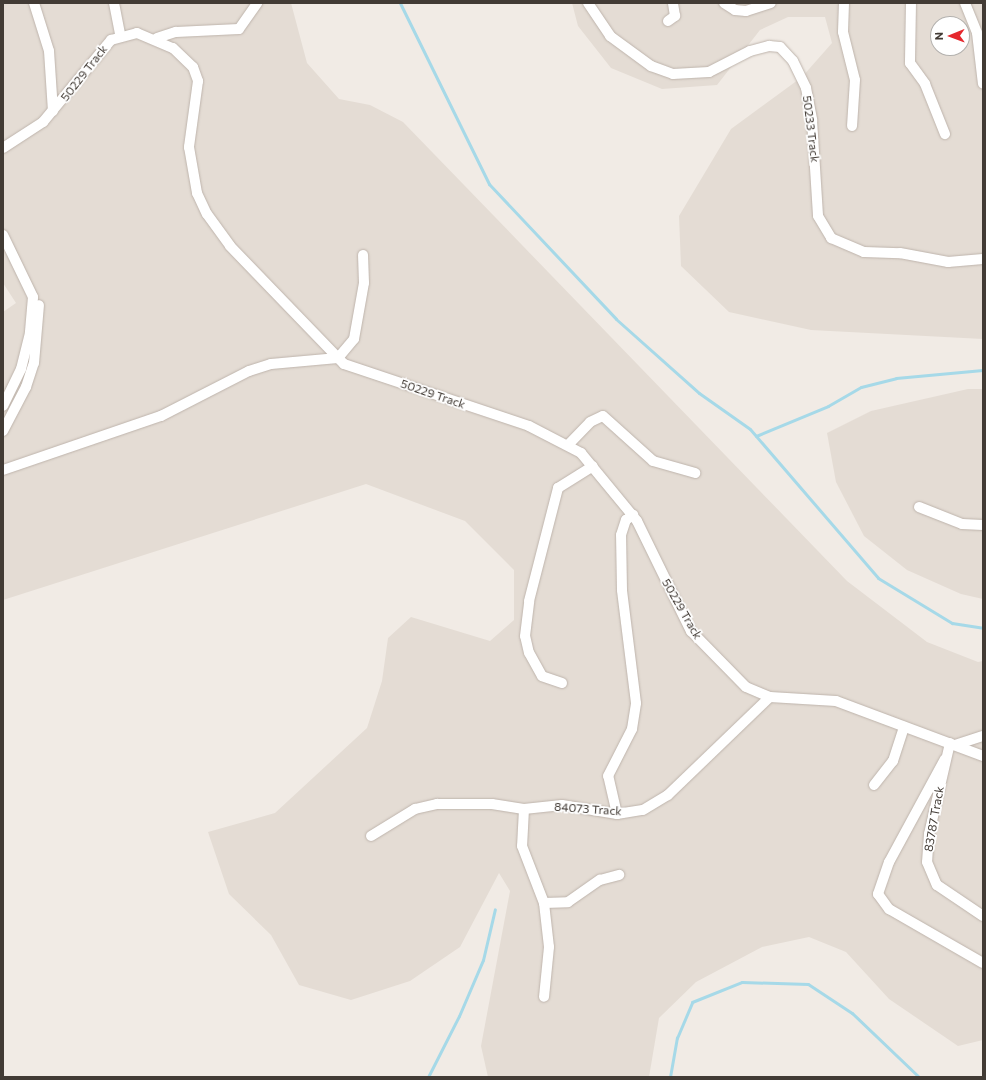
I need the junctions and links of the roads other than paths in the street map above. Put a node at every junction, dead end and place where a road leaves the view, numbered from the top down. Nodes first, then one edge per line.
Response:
1 (34, 3) edge
2 (114, 3) edge
3 (257, 3) edge
4 (588, 3) edge
5 (673, 3) edge
6 (724, 3) edge
7 (771, 3) edge
8 (911, 3) edge
9 (965, 3) edge
10 (843, 4) edge
11 (668, 21) dead end
12 (120, 35) junction
13 (157, 38) junction
14 (983, 84) edge
15 (53, 111) junction
16 (852, 126) dead end
17 (945, 134) dead end
18 (3, 148) edge
19 (3, 235) edge
20 (363, 255) dead end
21 (983, 259) edge
22 (33, 296) junction
23 (338, 358) junction
24 (3, 406) edge
25 (3, 431) edge
26 (569, 444) junction
27 (593, 466) junction
28 (3, 470) edge
29 (695, 473) dead end
30 (919, 507) dead end
31 (632, 515) junction
32 (983, 525) edge
33 (562, 683) dead end
34 (770, 697) junction
35 (904, 727) junction
36 (983, 736) edge
37 (953, 744) junction
38 (983, 756) edge
39 (945, 759) junction
40 (874, 785) dead end
41 (524, 809) junction
42 (617, 814) junction
43 (371, 836) dead end
44 (619, 875) dead end
45 (544, 903) junction
46 (983, 916) edge
47 (983, 963) edge
48 (544, 997) dead end

1 - 15 street
2 - 12 street
3 - 13 street
4 - 21 street, 50233 Track
5 - 11 street
6 - 7 street
8 - 17 street
9 - 14 street
10 - 16 street
12 - 13 street, 50229 Track
12 - 15 street, 50229 Track
13 - 23 street, 50229 Track
15 - 18 street, 50229 Track
19 - 22 street
20 - 23 street
22 - 24 street
22 - 25 street
23 - 26 street, 50229 Track
23 - 28 street
26 - 27 street, 50229 Track
26 - 29 street
27 - 31 street, 50229 Track
27 - 33 street
30 - 32 street
31 - 34 street, 50229 Track
31 - 42 street
34 - 35 street, 50229 Track
34 - 42 street, 84073 Track
35 - 37 street, 50229 Track
35 - 40 street
36 - 37 street
37 - 38 street, 50229 Track
37 - 39 street, 83787 Track
39 - 46 street, 83787 Track
39 - 47 street
41 - 42 street, 84073 Track
41 - 43 street, 84073 Track
41 - 45 street
44 - 45 street
45 - 48 street

